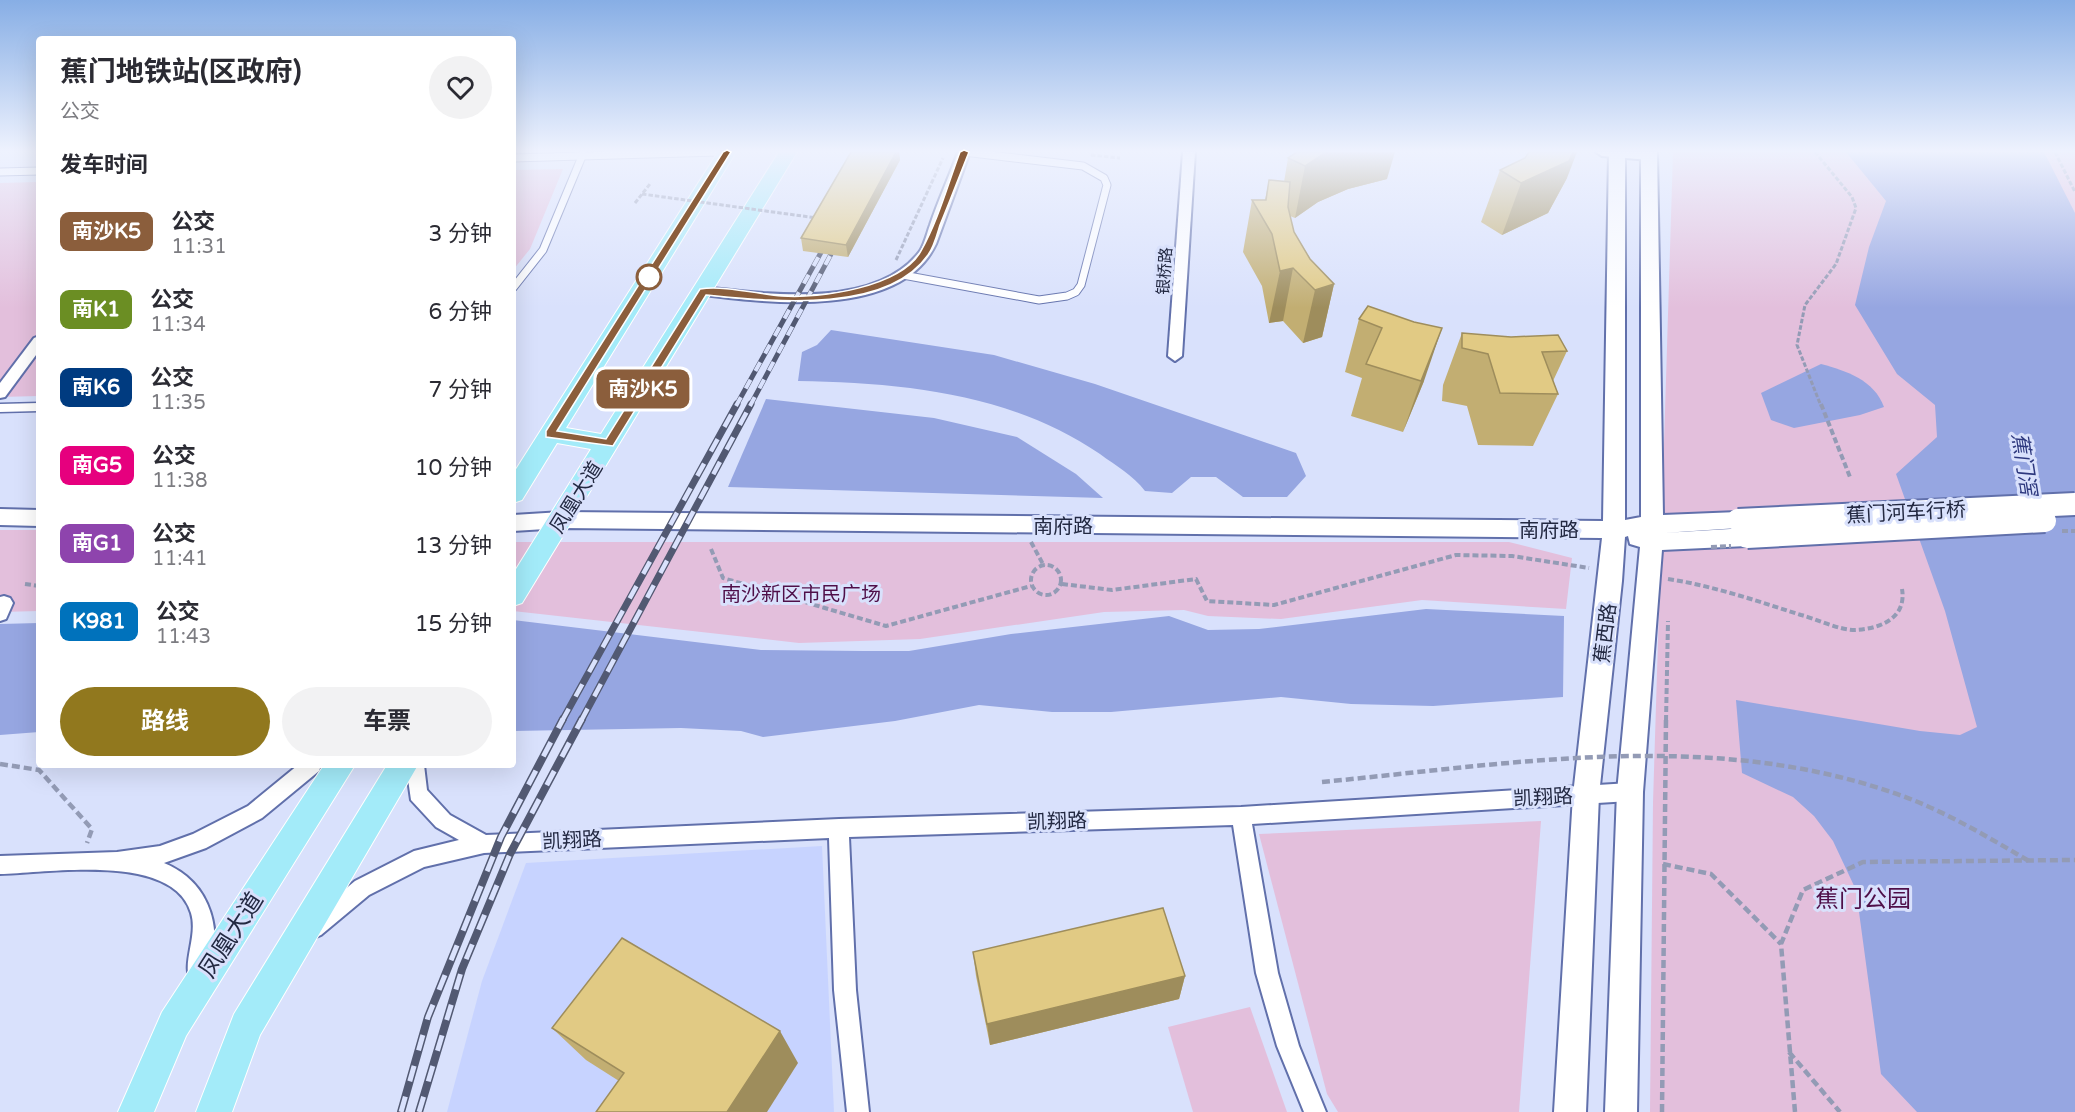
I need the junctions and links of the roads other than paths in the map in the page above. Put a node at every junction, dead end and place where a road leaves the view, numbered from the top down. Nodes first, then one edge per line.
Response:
1 (562, 204) edge
2 (694, 204) edge
3 (756, 204) edge
4 (944, 204) edge
5 (1102, 204) edge
6 (1185, 204) edge
7 (1612, 204) edge
8 (1649, 204) edge
9 (903, 275) junction
10 (516, 284) edge
11 (703, 291) junction
12 (36, 345) edge
13 (1175, 356) dead end
14 (0, 393) edge
15 (36, 407) edge
16 (0, 408) edge
17 (550, 434) junction
18 (609, 444) junction
19 (516, 489) edge
20 (2075, 504) edge
21 (0, 517) edge
22 (36, 518) edge
23 (2075, 519) edge
24 (562, 520) junction
25 (516, 522) edge
26 (1742, 529) junction
27 (1614, 530) junction
28 (1651, 533) junction
29 (516, 591) edge
30 (308, 768) edge
31 (338, 768) edge
32 (402, 768) edge
33 (415, 768) edge
34 (1630, 792) junction
35 (1586, 795) junction
36 (1241, 816) junction
37 (839, 828) junction
38 (484, 844) junction
39 (117, 861) junction
40 (0, 865) edge
41 (297, 942) junction
42 (196, 990) junction
43 (136, 1112) edge
44 (214, 1112) edge
45 (858, 1112) edge
46 (1315, 1112) edge
47 (1570, 1112) edge
48 (1621, 1112) edge

1 - 10 lane
2 - 17 main road
3 - 11 main road, 凤凰大道
4 - 9 street
5 - 9 lane
6 - 13 street, 银桥路
7 - 27 street, 蕉西路
8 - 28 street, 蕉西路
9 - 11 street
11 - 18 main road, 凤凰大道
12 - 14 street
15 - 16 lane
17 - 18 main road
17 - 19 main road
18 - 24 main road, 凤凰大道
20 - 26 street, 蕉门河车行桥, bridge
21 - 22 street
23 - 26 street, 蕉门河车行桥, bridge
24 - 25 street, 南府路
24 - 27 street, 南府路
24 - 29 main road, 凤凰大道
26 - 28 street, 南府路
27 - 28 street, 南府路
27 - 35 street, 蕉西路
28 - 34 street, 蕉西路
30 - 39 street
31 - 42 main road, 凤凰大道
32 - 41 main road
33 - 38 street
34 - 35 street, 凯翔路
34 - 48 street, 蕉西路
35 - 36 street, 凯翔路
35 - 47 street, 蕉西路
36 - 37 street, 凯翔路
36 - 46 street
37 - 38 street, 凯翔路
37 - 45 street
38 - 41 street, 凯翔路
39 - 40 street
39 - 42 street
41 - 44 main road
42 - 43 main road, 凤凰大道

